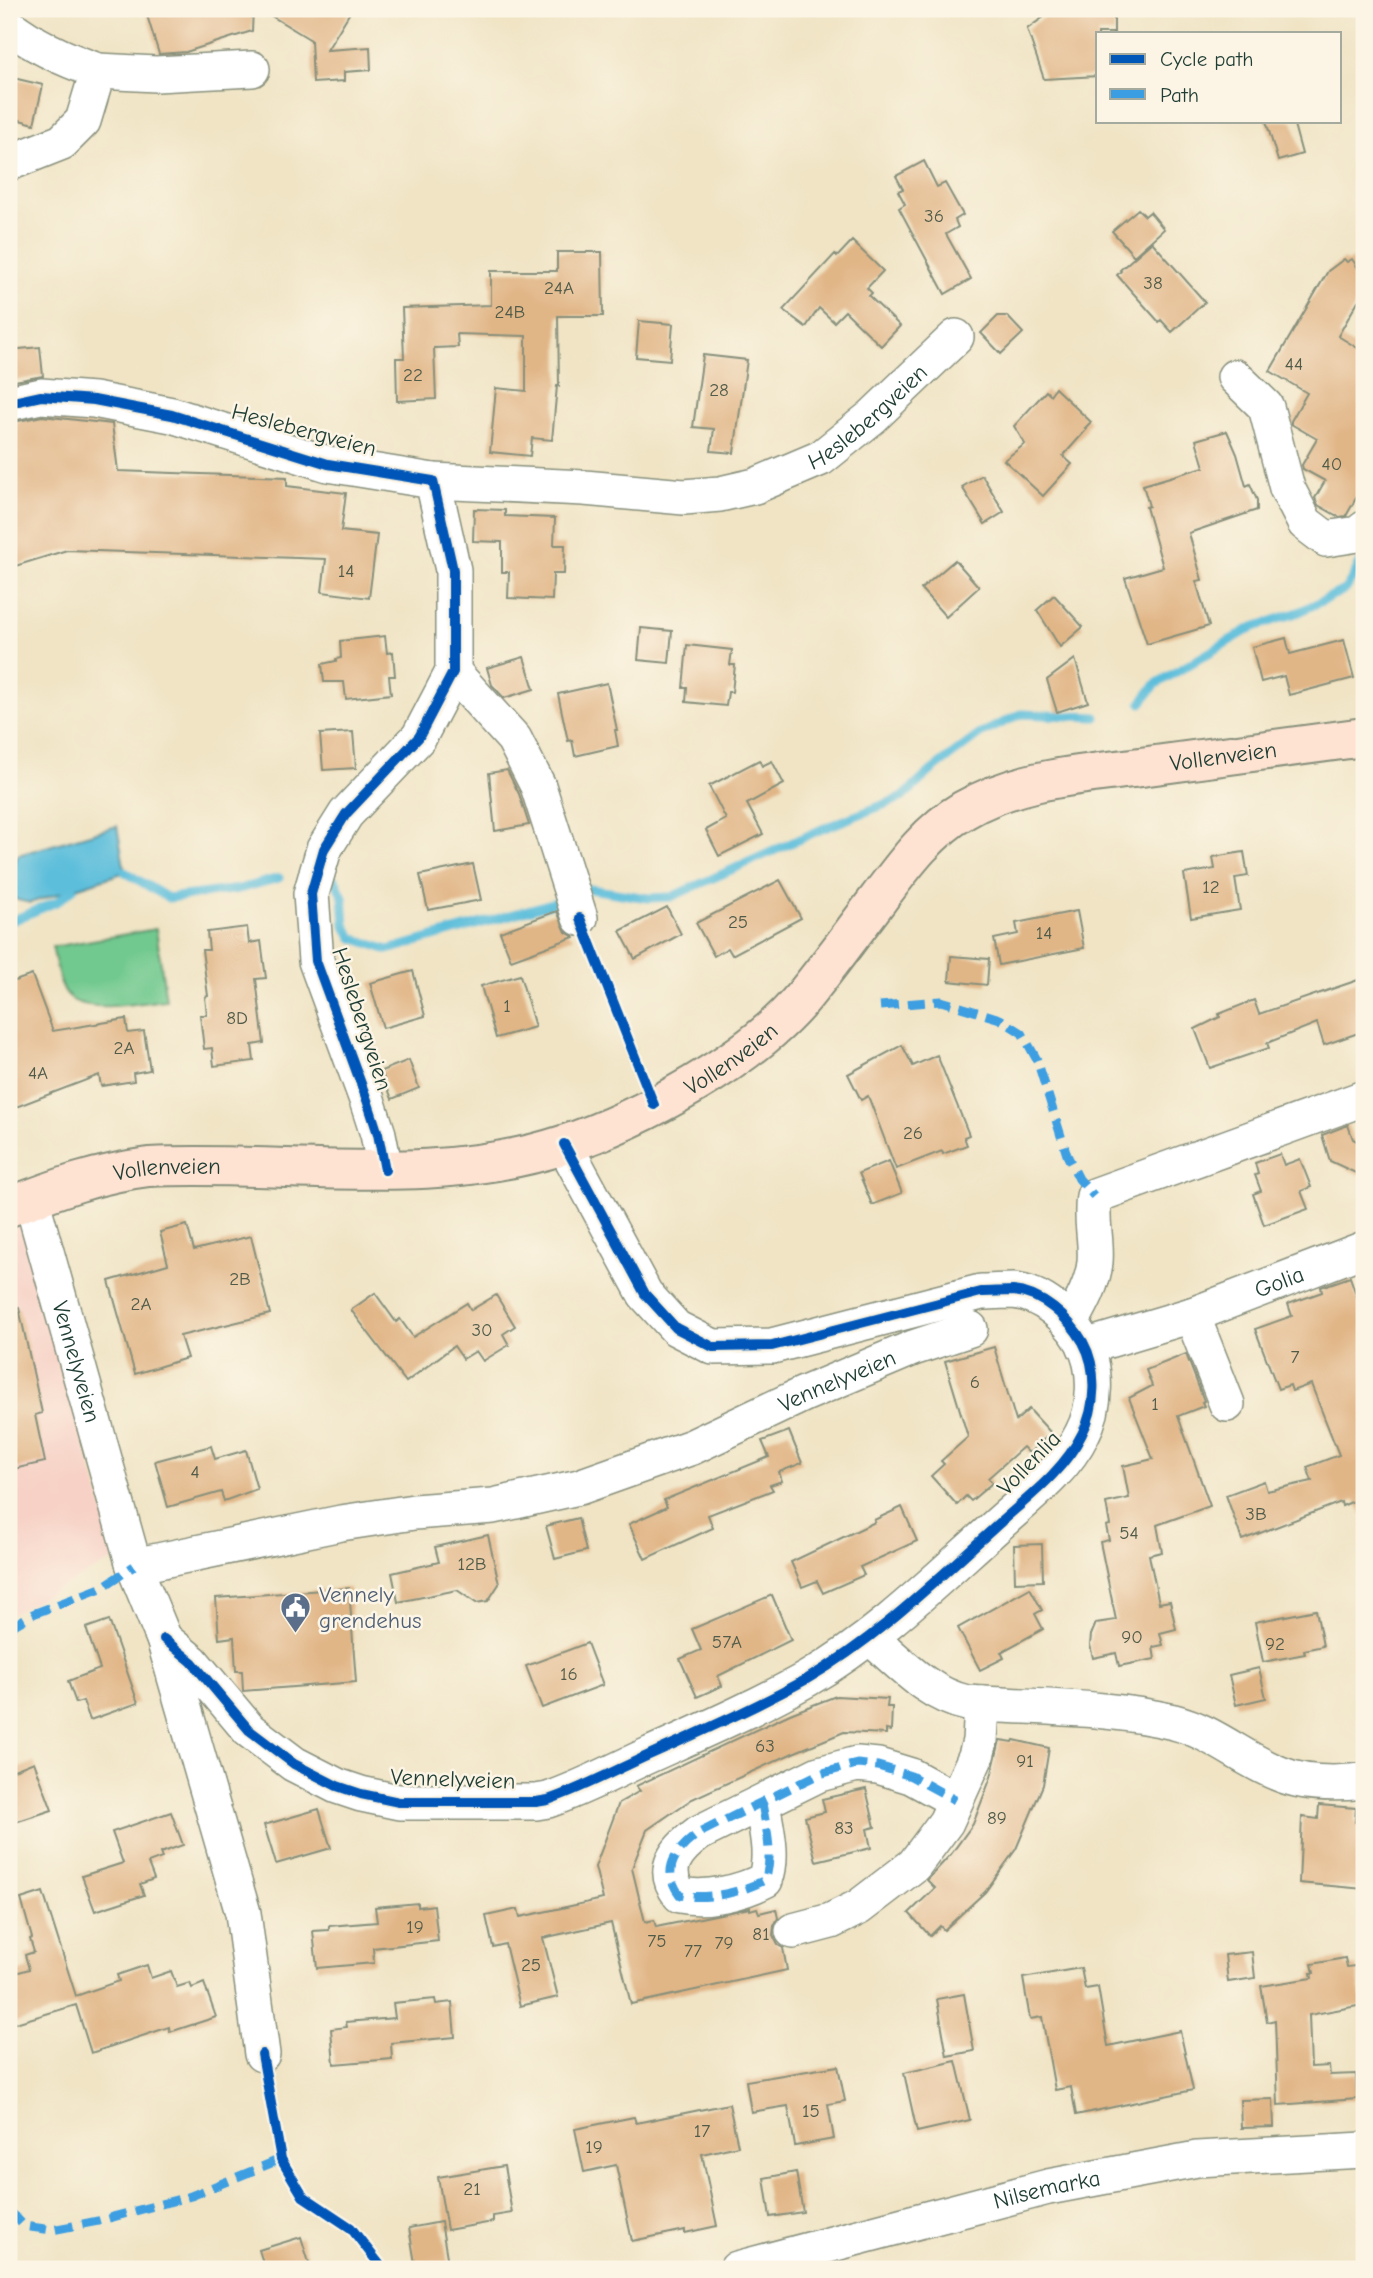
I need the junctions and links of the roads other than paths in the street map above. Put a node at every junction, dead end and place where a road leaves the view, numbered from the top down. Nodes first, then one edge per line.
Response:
1 (9, 26) edge
2 (252, 69) dead end
3 (99, 71) junction
4 (9, 163) edge
5 (956, 337) dead end
6 (1235, 377) dead end
7 (9, 404) edge
8 (433, 481) junction
9 (1364, 529) edge
10 (453, 672) junction
11 (1364, 737) edge
12 (580, 918) dead end
13 (1364, 1098) edge
14 (565, 1144) junction
15 (385, 1170) junction
16 (20, 1203) edge
17 (1364, 1249) edge
18 (1192, 1315) junction
19 (970, 1329) dead end
20 (1078, 1336) junction
21 (1227, 1404) dead end
22 (134, 1566) junction
23 (870, 1636) junction
24 (164, 1639) junction
25 (982, 1704) junction
26 (1364, 1781) edge
27 (548, 1800) joint
28 (955, 1800) junction
29 (762, 1803) dead end
30 (793, 1931) dead end
31 (262, 2054) dead end
32 (1364, 2150) edge
33 (737, 2269) edge

1 - 3 street
2 - 3 street
3 - 4 street
5 - 8 street, Heslebergveien
6 - 9 street
7 - 8 street, Heslebergveien
8 - 10 street, Heslebergveien
10 - 12 street
10 - 15 street, Heslebergveien
11 - 14 main road, Vollenveien
13 - 20 street
14 - 15 main road, Vollenveien
14 - 20 street
15 - 16 main road, Vollenveien
16 - 22 street, Vennelyveien
17 - 18 street, Golia
18 - 20 street, Golia
18 - 21 street
19 - 22 street, Vennelyveien
20 - 23 street, Vollenlia
22 - 24 street, Vennelyveien
23 - 25 street
23 - 27 street, Vollenlia
24 - 27 street, Vennelyveien
24 - 31 street, Vennelyveien
25 - 26 street
25 - 28 street
28 - 29 street
28 - 30 street
32 - 33 street, Nilsemarka

